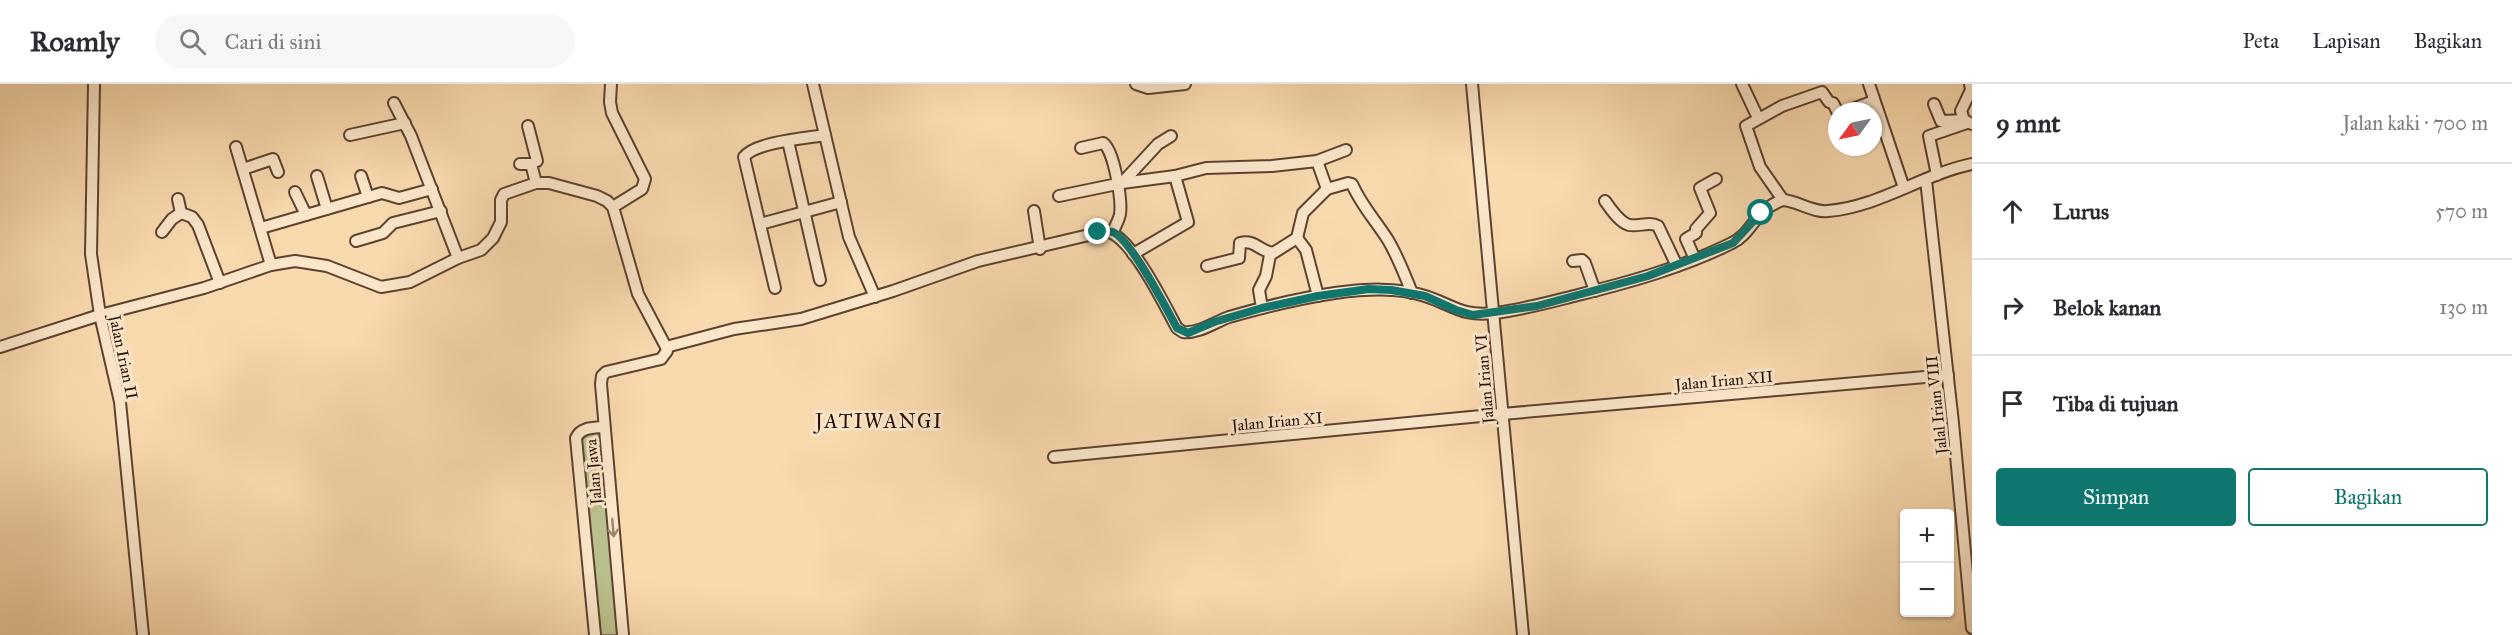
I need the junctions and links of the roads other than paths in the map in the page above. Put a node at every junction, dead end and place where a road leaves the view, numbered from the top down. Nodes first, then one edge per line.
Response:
1 (94, 84) edge
2 (611, 84) edge
3 (813, 84) edge
4 (1136, 84) edge
5 (1185, 84) edge
6 (1472, 84) edge
7 (1742, 84) edge
8 (1869, 84) edge
9 (1971, 84) edge
10 (1829, 102) edge
11 (1874, 102) edge
12 (394, 104) dead end
13 (1934, 104) dead end
14 (1758, 118) junction
15 (1968, 122) edge
16 (405, 123) junction
17 (1882, 125) edge
18 (528, 126) dead end
19 (351, 135) dead end
20 (825, 135) junction
21 (1171, 136) dead end
22 (788, 141) junction
23 (236, 147) dead end
24 (1081, 148) dead end
25 (1346, 150) dead end
26 (1317, 161) junction
27 (1972, 164) edge
28 (243, 169) junction
29 (278, 172) dead end
30 (1937, 175) junction
31 (361, 176) dead end
32 (1175, 176) junction
33 (317, 177) dead end
34 (1716, 179) dead end
35 (1926, 180) junction
36 (536, 183) junction
37 (1120, 183) junction
38 (1904, 188) junction
39 (432, 189) junction
40 (1328, 189) junction
41 (295, 192) dead end
42 (1059, 196) dead end
43 (368, 197) junction
44 (178, 199) dead end
45 (1784, 200) junction
46 (1605, 201) dead end
47 (841, 202) junction
48 (613, 207) junction
49 (327, 209) junction
50 (441, 211) junction
51 (1034, 211) dead end
52 (804, 212) junction
53 (181, 213) junction
54 (306, 215) junction
55 (760, 224) junction
56 (261, 228) junction
57 (162, 232) dead end
58 (1113, 232) junction
59 (1297, 238) junction
60 (356, 241) dead end
61 (1040, 249) junction
62 (1133, 254) junction
63 (1273, 254) junction
64 (458, 258) junction
65 (1695, 259) junction
66 (1574, 261) dead end
67 (271, 265) junction
68 (1207, 266) dead end
69 (1677, 266) junction
70 (820, 280) dead end
71 (220, 283) junction
72 (775, 288) dead end
73 (1595, 291) junction
74 (1412, 293) junction
75 (1318, 296) junction
76 (875, 297) junction
77 (1262, 308) junction
78 (1494, 314) junction
79 (100, 315) junction
80 (0, 347) edge
81 (666, 347) junction
82 (1948, 375) junction
83 (1502, 414) junction
84 (604, 428) junction
85 (1054, 457) dead end
86 (1972, 628) edge
87 (143, 635) edge
88 (594, 635) edge
89 (623, 635) edge
90 (1523, 635) edge

1 - 79 street, Jalan Irian II
2 - 48 street
3 - 20 street
4 - 5 street
6 - 78 street, Jalan Irian VI
7 - 14 street
8 - 11 street
9 - 15 street
10 - 14 street
12 - 16 street
13 - 15 street
14 - 45 street
15 - 30 street
16 - 19 street
16 - 39 street
17 - 38 street
18 - 36 street
20 - 22 street
20 - 47 street
21 - 37 street
22 - 52 street
22 - 55 street
23 - 28 street
24 - 37 street
25 - 26 street
26 - 32 street
26 - 40 street
27 - 30 street
28 - 29 street
28 - 56 street
30 - 35 street
31 - 43 street
32 - 37 street
32 - 62 street
33 - 49 street
34 - 65 street
35 - 38 street
35 - 82 street, Jalal Irian VIII
36 - 48 street
36 - 64 street
37 - 42 street
37 - 58 street
38 - 45 street
39 - 43 street
39 - 50 street
40 - 59 street
40 - 74 street
41 - 54 street
43 - 49 street
44 - 53 street
45 - 65 street
46 - 69 street
47 - 52 street
47 - 76 street
48 - 81 street
49 - 54 street
50 - 60 street
50 - 64 street
51 - 61 street
52 - 55 street
52 - 70 street
53 - 57 street
53 - 71 street
54 - 56 street
55 - 72 street
56 - 67 street
58 - 61 street
58 - 62 street
59 - 63 street
59 - 75 street
61 - 76 street
62 - 77 street
63 - 68 street
63 - 77 street
64 - 67 street
65 - 69 street
66 - 73 street
67 - 71 street
69 - 73 street
71 - 79 street
73 - 78 street
74 - 75 street
74 - 78 street
75 - 77 street
76 - 81 street
78 - 83 street, Jalan Irian VI
79 - 80 street
79 - 87 street, Jalan Irian II
81 - 84 street
82 - 83 street, Jalan Irian XII
82 - 86 street, Jalal Irian VIII
83 - 85 street, Jalan Irian XI
83 - 90 street, Jalan Irian VI
84 - 88 street, Jalan Jawa
84 -> 89 street, Jalan Jawa

